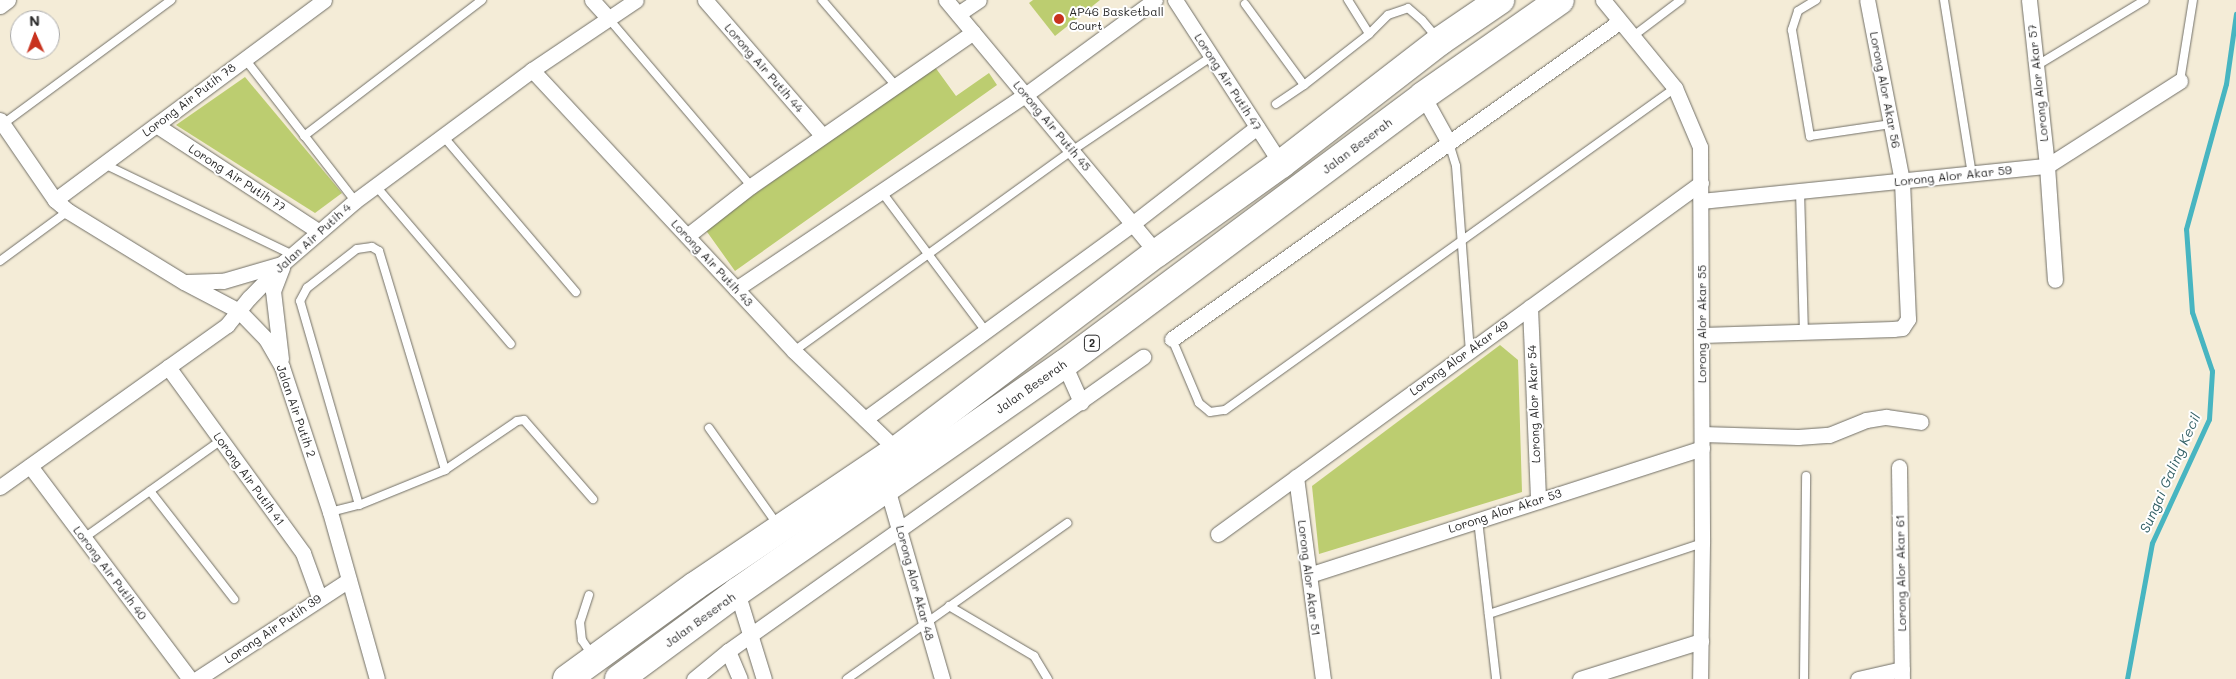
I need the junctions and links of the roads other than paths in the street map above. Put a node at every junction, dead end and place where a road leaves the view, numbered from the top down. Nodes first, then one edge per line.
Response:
1 (8, 0) edge
2 (171, 0) edge
3 (324, 0) edge
4 (482, 0) edge
5 (592, 0) edge
6 (636, 0) edge
7 (705, 0) edge
8 (822, 0) edge
9 (946, 0) edge
10 (979, 0) edge
11 (1155, 0) edge
12 (1175, 0) edge
13 (1348, 0) edge
14 (1500, 0) edge
15 (1560, 0) edge
16 (1603, 0) edge
17 (1681, 0) edge
18 (1816, 0) edge
19 (1867, 0) edge
20 (1944, 0) edge
21 (2029, 0) edge
22 (2145, 0) edge
23 (2193, 0) edge
24 (1245, 4) dead end
25 (0, 6) edge
26 (958, 14) junction
27 (609, 19) junction
28 (1619, 22) junction
29 (973, 32) junction
30 (1370, 34) junction
31 (1632, 37) junction
32 (1440, 41) junction
33 (1211, 57) junction
34 (245, 59) junction
35 (2036, 66) junction
36 (532, 70) junction
37 (2180, 81) joint
38 (895, 85) junction
39 (1304, 85) junction
40 (1675, 88) junction
41 (1025, 95) junction
42 (1423, 96) junction
43 (1276, 104) dead end
44 (1, 122) edge
45 (1891, 124) junction
46 (156, 125) junction
47 (1257, 127) junction
48 (822, 135) junction
49 (304, 136) junction
50 (442, 136) junction
51 (1449, 142) junction
52 (1073, 150) junction
53 (104, 164) junction
54 (1281, 164) junction
55 (2047, 166) junction
56 (1972, 174) junction
57 (1902, 181) junction
58 (1701, 183) junction
59 (376, 185) junction
60 (751, 186) junction
61 (881, 191) junction
62 (1800, 191) junction
63 (54, 200) junction
64 (354, 201) junction
65 (1701, 201) junction
66 (68, 211) junction
67 (1132, 224) junction
68 (318, 231) junction
69 (687, 236) junction
70 (1460, 240) junction
71 (1156, 253) junction
72 (930, 254) junction
73 (288, 259) junction
74 (0, 261) edge
75 (2055, 280) dead end
76 (184, 282) junction
77 (736, 289) junction
78 (576, 292) dead end
79 (1530, 307) junction
80 (239, 311) junction
81 (985, 330) junction
82 (1804, 333) junction
83 (1702, 335) junction
84 (1172, 339) joint
85 (511, 344) dead end
86 (794, 351) junction
87 (1470, 351) junction
88 (1143, 357) dead end
89 (1064, 364) junction
90 (168, 367) junction
91 (282, 367) junction
92 (1081, 402) junction
93 (865, 419) junction
94 (1921, 422) dead end
95 (709, 428) dead end
96 (220, 441) junction
97 (1702, 441) junction
98 (897, 450) junction
99 (30, 466) junction
100 (1900, 467) dead end
101 (445, 470) junction
102 (1806, 476) dead end
103 (1296, 477) junction
104 (0, 487) edge
105 (887, 488) junction
106 (150, 491) junction
107 (593, 499) dead end
108 (1538, 501) junction
109 (359, 505) junction
110 (330, 512) junction
111 (1478, 520) junction
112 (1068, 523) dead end
113 (781, 529) junction
114 (900, 529) junction
115 (1218, 534) dead end
116 (84, 538) junction
117 (1702, 543) junction
118 (1309, 575) junction
119 (349, 580) junction
120 (737, 592) junction
121 (589, 595) dead end
122 (319, 598) junction
123 (234, 599) dead end
124 (950, 606) junction
125 (1489, 614) junction
126 (925, 623) junction
127 (750, 635) junction
128 (1702, 641) junction
129 (728, 651) junction
130 (595, 659) junction
131 (1902, 674) edge
132 (190, 679) edge
133 (197, 679) edge
134 (377, 679) edge
135 (568, 679) edge
136 (619, 679) edge
137 (694, 679) edge
138 (740, 679) edge
139 (764, 679) edge
140 (847, 679) edge
141 (942, 679) edge
142 (1048, 679) edge
143 (1323, 679) edge
144 (1496, 679) edge
145 (1580, 679) edge
146 (1700, 679) edge
147 (1804, 679) edge
148 (1858, 679) edge

1 - 25 street
2 - 44 lane
3 - 34 street, Lorong Air Putih 78
4 - 49 lane
5 - 27 street
6 - 27 street, Jalan Air Putih 4
7 - 48 street, Lorong Air Putih 44
8 - 38 lane
9 - 26 street, Lorong Air Putih 45
10 - 26 street
11 - 41 street
12 - 33 street, Lorong Air Putih 47
13 - 30 lane
14 - 32 highway
15 - 42 highway, Jalan Beserah / 2
16 - 28 street, Lorong Alor Akar 55
17 - 31 lane
18 - 45 lane
19 - 45 street, Lorong Alor Akar 56
20 - 56 lane
21 - 35 street, Lorong Alor Akar 57
22 - 35 lane
23 - 37 lane
24 - 39 lane
26 - 29 street, Lorong Air Putih 45
27 - 36 street, Jalan Air Putih 4
27 - 60 lane
28 - 31 street, Lorong Alor Akar 55
28 - 51 street
29 - 38 street
29 - 41 street, Lorong Air Putih 45
30 - 32 lane
30 - 39 lane
31 - 40 street, Lorong Alor Akar 55
32 - 54 highway
33 - 47 street, Lorong Air Putih 47
33 - 52 lane
34 - 46 street, Lorong Air Putih 78
34 - 49 lane
35 - 55 street, Lorong Alor Akar 57
36 - 50 street, Jalan Air Putih 4
36 - 69 street, Lorong Air Putih 43
37 - 55 street, Lorong Alor Akar 59
38 - 48 street
39 - 43 lane
40 - 58 street, Lorong Alor Akar 55
40 - 70 lane
41 - 52 street, Lorong Air Putih 45
41 - 61 street
42 - 51 street
42 - 89 highway, Jalan Beserah / 2
44 - 63 street, Jalan Air Putih 2
45 - 57 street, Lorong Alor Akar 56
46 - 53 street, Lorong Air Putih 78
46 - 68 street, Lorong Air Putih 77
47 - 54 street, Lorong Air Putih 47
47 - 67 street
48 - 60 street
49 - 64 lane
50 - 59 street, Jalan Air Putih 4
50 - 78 lane
51 - 70 lane
51 - 84 street
52 - 67 street, Lorong Air Putih 45
52 - 72 lane
53 - 63 street, Lorong Air Putih 78
53 - 73 lane
54 - 71 highway
55 - 56 street, Lorong Alor Akar 59
55 - 75 street, Lorong Alor Akar 57
56 - 57 street, Lorong Alor Akar 59
57 - 62 street, Lorong Alor Akar 59
57 - 82 street, Lorong Alor Akar 56
58 - 65 street, Lorong Alor Akar 55
58 - 79 street, Lorong Alor Akar 49
59 - 64 street, Jalan Air Putih 4
59 - 85 lane
60 - 69 street
61 - 72 lane
61 - 77 street
62 - 65 street, Lorong Alor Akar 59
62 - 82 lane
63 - 66 street, Jalan Air Putih 2
64 - 68 street, Jalan Air Putih 4
65 - 83 street, Lorong Alor Akar 55
66 - 74 lane
66 - 76 street, Jalan Air Putih 2
67 - 71 street, Lorong Air Putih 45
67 - 81 street
68 - 73 street, Jalan Air Putih 4
69 - 77 street, Lorong Air Putih 43
70 - 84 lane
70 - 87 lane
71 - 98 highway
72 - 81 lane
72 - 86 lane
73 - 76 street
73 - 80 street, Jalan Air Putih 4
73 - 91 street
76 - 80 street, Jalan Air Putih 2
77 - 86 street, Lorong Air Putih 43
79 - 87 street, Lorong Alor Akar 49
79 - 108 street, Lorong Alor Akar 54
80 - 90 street, Jalan Air Putih 4
80 - 91 street, Jalan Air Putih 2
81 - 93 street
82 - 83 street
83 - 97 street, Lorong Alor Akar 55
86 - 93 street, Lorong Air Putih 43
87 - 103 street, Lorong Alor Akar 49
88 - 92 street
89 - 92 street
89 - 105 highway, Jalan Beserah / 2
90 - 96 street, Lorong Air Putih 41
90 - 99 street, Jalan Air Putih 4
91 - 110 street, Jalan Air Putih 2
92 - 114 street
93 - 98 street, Lorong Air Putih 43
94 - 97 street, Lorong Alor Akar 53
95 - 113 lane
96 - 106 lane
96 - 122 street, Lorong Air Putih 41
97 - 108 street, Lorong Alor Akar 53
97 - 117 street, Lorong Alor Akar 55
98 - 113 highway
99 - 104 street, Jalan Air Putih 4
99 - 116 street, Lorong Air Putih 40
100 - 131 street, Lorong Alor Akar 61
101 - 107 lane
101 - 109 lane
101 - 109 lane
102 - 147 lane
103 - 115 street, Lorong Alor Akar 49
103 - 118 street, Lorong Alor Akar 51
105 - 114 street, Lorong Alor Akar 48
105 - 120 highway, Jalan Beserah / 2
106 - 116 lane
106 - 123 lane
108 - 111 street, Lorong Alor Akar 53
109 - 110 lane
110 - 119 street, Jalan Air Putih 2
111 - 118 street, Lorong Alor Akar 53
111 - 125 lane
112 - 124 lane
113 - 130 highway
114 - 126 street, Lorong Alor Akar 48
114 - 127 street
116 - 132 street, Lorong Air Putih 40
117 - 125 lane
117 - 128 street, Lorong Alor Akar 55
118 - 143 street, Lorong Alor Akar 51
119 - 122 street, Lorong Air Putih 39
119 - 134 street, Jalan Air Putih 2
120 - 127 street
120 - 136 highway, Jalan Beserah / 2
121 - 130 lane
122 - 133 street, Lorong Air Putih 39
124 - 126 lane
124 - 142 lane
125 - 144 lane
126 - 140 lane
126 - 141 street, Lorong Alor Akar 48
127 - 129 street
127 - 139 street
128 - 145 street
128 - 146 street, Lorong Alor Akar 55
129 - 137 street
129 - 138 street
130 - 135 highway
131 - 148 street

